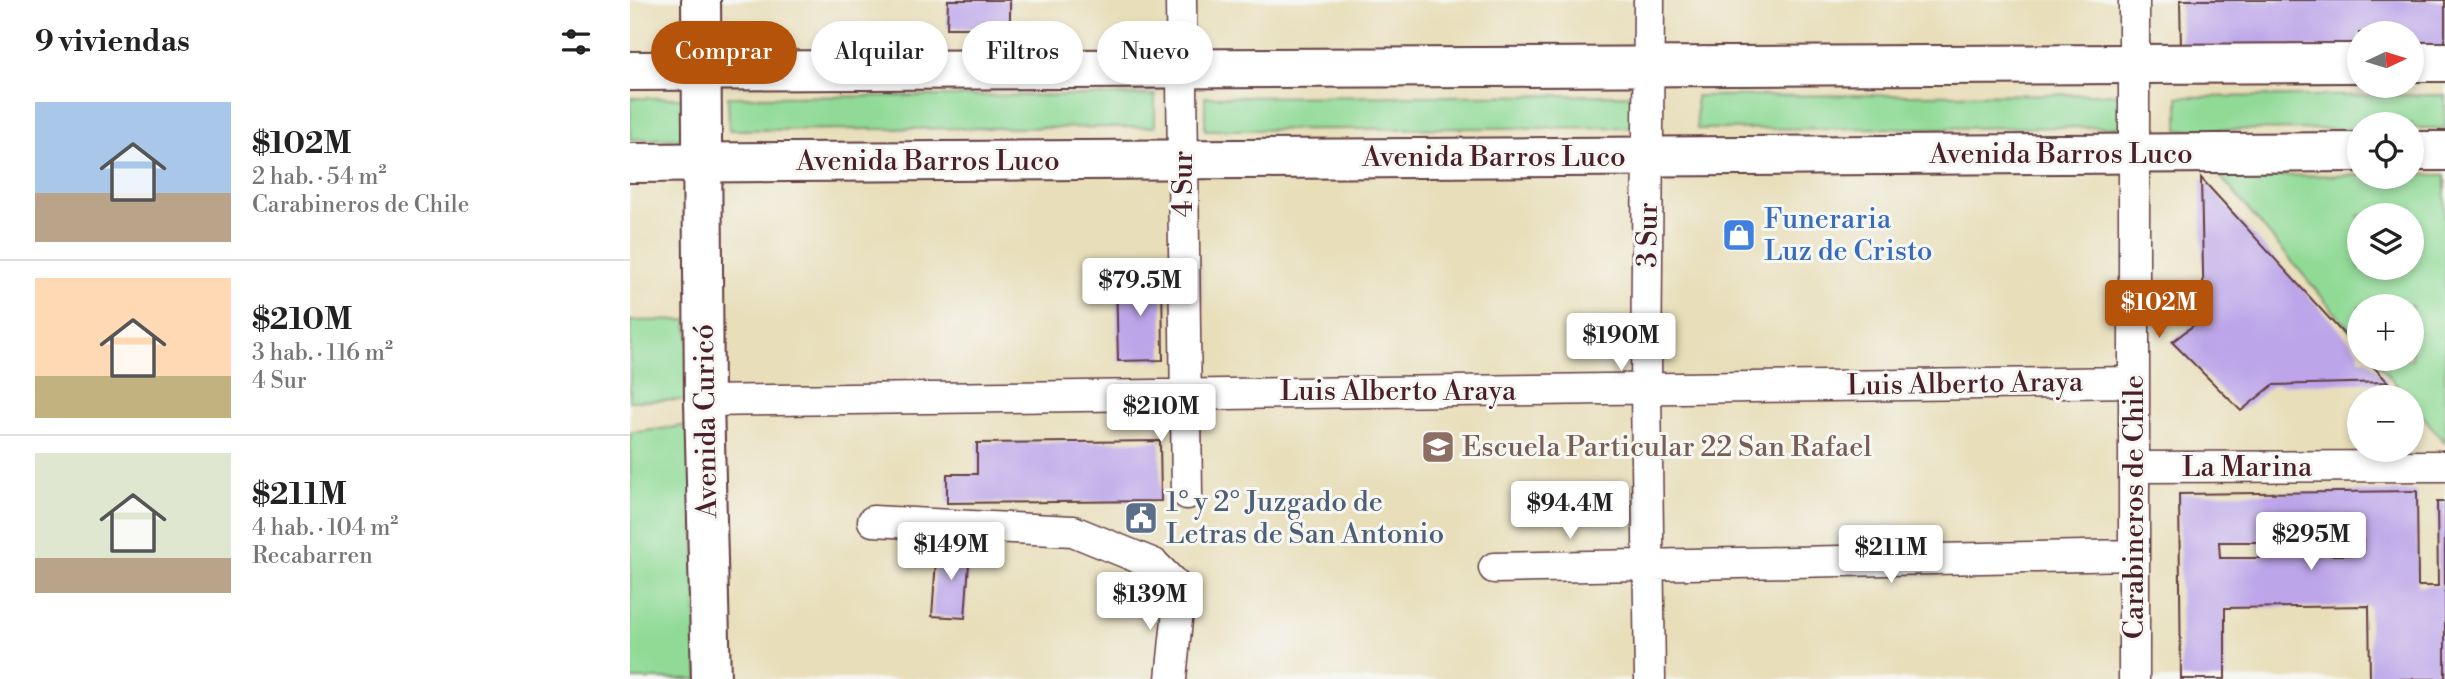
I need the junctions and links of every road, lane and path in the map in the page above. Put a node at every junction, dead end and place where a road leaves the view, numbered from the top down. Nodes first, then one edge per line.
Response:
1 (701, 0) edge
2 (1181, 0) edge
3 (1649, 0) edge
4 (2134, 0) edge
5 (701, 21) edge
6 (1181, 21) edge
7 (2424, 62) edge
8 (2445, 62) edge
9 (2347, 63) edge
10 (2134, 64) junction
11 (1649, 66) junction
12 (1097, 69) edge
13 (1213, 69) edge
14 (630, 71) edge
15 (651, 71) edge
16 (797, 71) edge
17 (702, 84) edge
18 (1182, 84) edge
19 (2424, 151) edge
20 (2445, 151) edge
21 (2347, 152) edge
22 (2134, 153) junction
23 (1648, 157) junction
24 (1182, 160) junction
25 (630, 163) edge
26 (703, 163) junction
27 (2134, 382) junction
28 (1646, 389) junction
29 (1184, 392) junction
30 (705, 401) junction
31 (2445, 466) edge
32 (2134, 467) junction
33 (1187, 494) dead end
34 (873, 521) dead end
35 (2134, 555) junction
36 (1647, 565) junction
37 (1494, 568) dead end
38 (711, 679) edge
39 (1171, 679) edge
40 (1650, 679) edge
41 (2134, 679) edge

1 - 5 main road, Avenida Curicó
2 - 6 street, 4 Sur
3 - 11 street, 3 Sur
4 - 10 street, Carabineros de Chile
7 - 8 main road
9 - 10 main road
10 - 11 main road
10 - 22 street, Carabineros de Chile
11 - 13 main road
11 - 23 street, 3 Sur
12 - 16 main road
14 - 15 main road
17 - 26 main road, Avenida Curicó
18 - 24 street, 4 Sur
19 - 20 main road
21 - 22 main road, Avenida Barros Luco
22 - 23 main road, Avenida Barros Luco
22 - 27 street, Carabineros de Chile
23 - 24 main road, Avenida Barros Luco
23 - 28 street, 3 Sur
24 - 26 main road, Avenida Barros Luco
24 - 29 street, 4 Sur
25 - 26 main road, Avenida Barros Luco
26 - 30 main road, Avenida Curicó
27 - 28 street, Luis Alberto Araya
27 - 32 street, Carabineros de Chile
28 - 29 street, Luis Alberto Araya
28 - 36 street, 3 Sur
29 - 30 street, Luis Alberto Araya
29 - 33 street, 4 Sur
30 - 38 main road, Avenida Curicó
31 - 32 street, La Marina
32 - 35 street, Carabineros de Chile
34 - 39 street
35 - 36 street
35 - 41 street, Carabineros de Chile
36 - 37 street
36 - 40 street, 3 Sur

